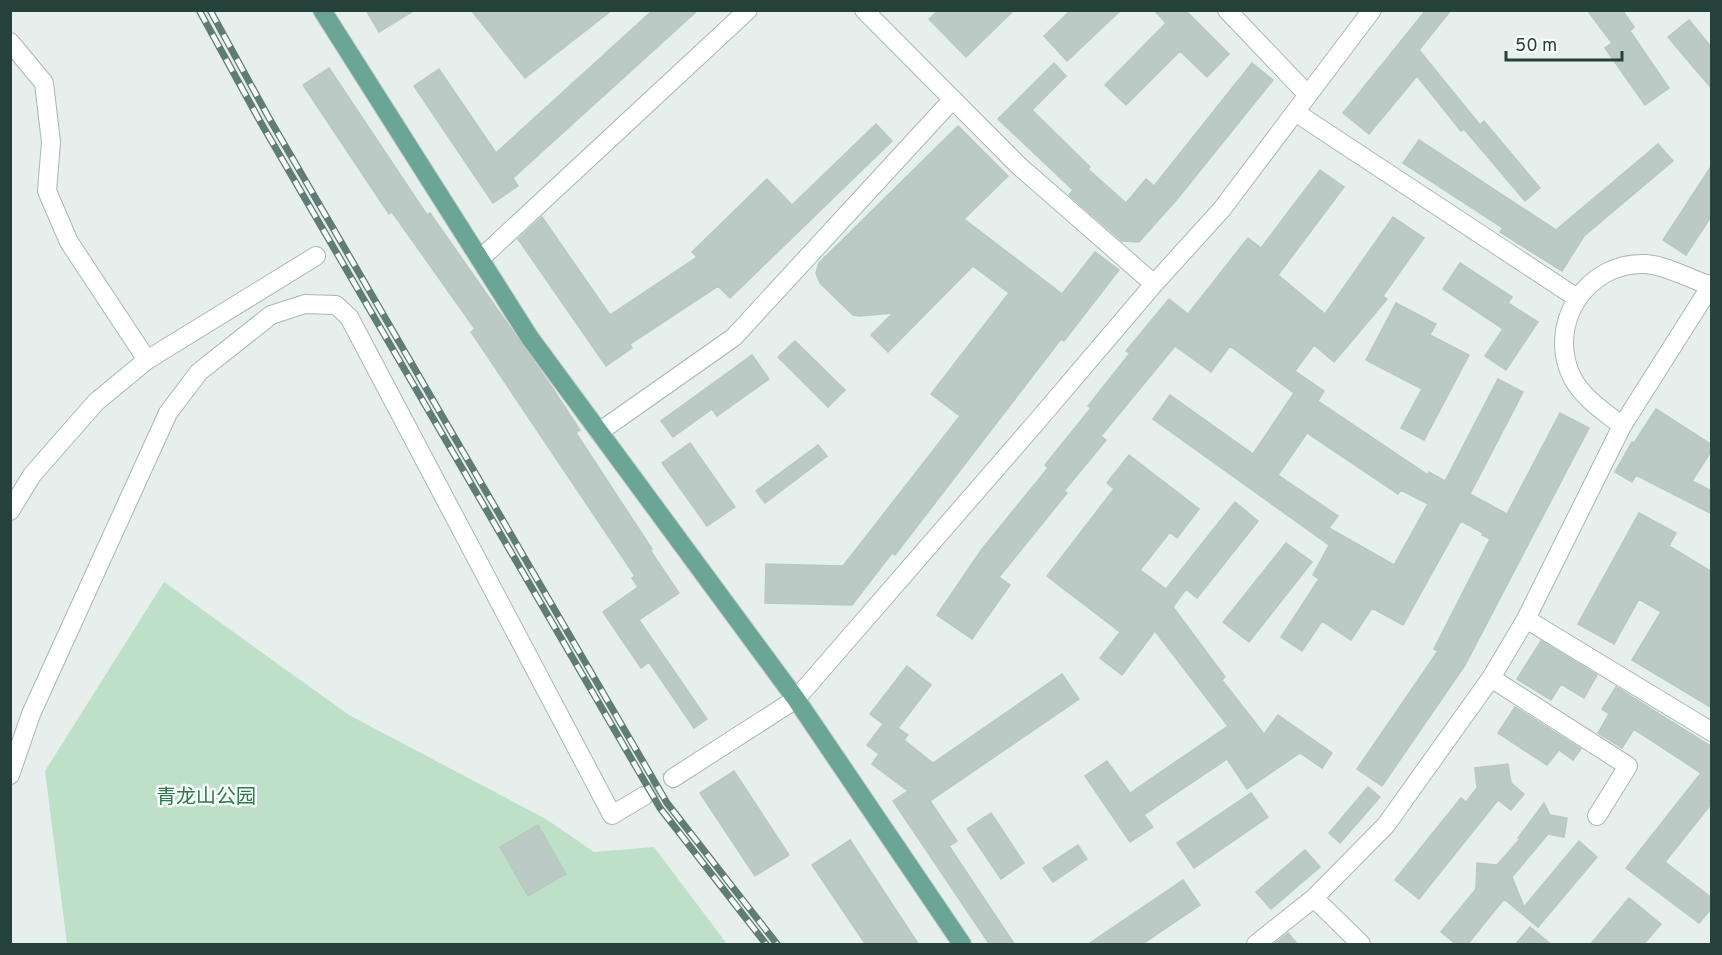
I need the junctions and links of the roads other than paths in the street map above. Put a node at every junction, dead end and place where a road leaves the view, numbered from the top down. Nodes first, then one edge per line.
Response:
1 (321, 10) edge
2 (748, 10) edge
3 (864, 10) edge
4 (1227, 10) edge
5 (1372, 10) edge
6 (10, 42) edge
7 (1308, 95) junction
8 (953, 99) junction
9 (1295, 112) junction
10 (316, 256) dead end
11 (480, 259) junction
12 (1154, 284) junction
13 (1711, 285) edge
14 (1577, 298) junction
15 (147, 360) junction
16 (1622, 426) junction
17 (599, 432) junction
18 (10, 511) edge
19 (1526, 619) junction
20 (1491, 678) junction
21 (796, 699) junction
22 (1712, 732) edge
23 (10, 776) edge
24 (673, 778) tunnel mouth
25 (644, 796) tunnel mouth
26 (1597, 816) dead end
27 (1314, 898) junction
28 (962, 945) edge
29 (1256, 945) edge
30 (1361, 945) edge

1 - 11 main road
2 - 11 street
3 - 8 street
4 - 7 street
5 - 7 street
6 - 15 street
7 - 9 street
8 - 12 street
8 - 17 street
9 - 12 street
9 - 14 street
10 - 15 street
11 - 17 main road
12 - 21 street
13 - 14 street
13 - 16 street
14 - 16 street
15 - 18 street
16 - 19 street
17 - 21 main road
19 - 20 street
19 - 22 street
20 - 26 street
20 - 27 street
21 - 24 street
21 - 28 main road
23 - 25 street
27 - 29 street
27 - 30 street

